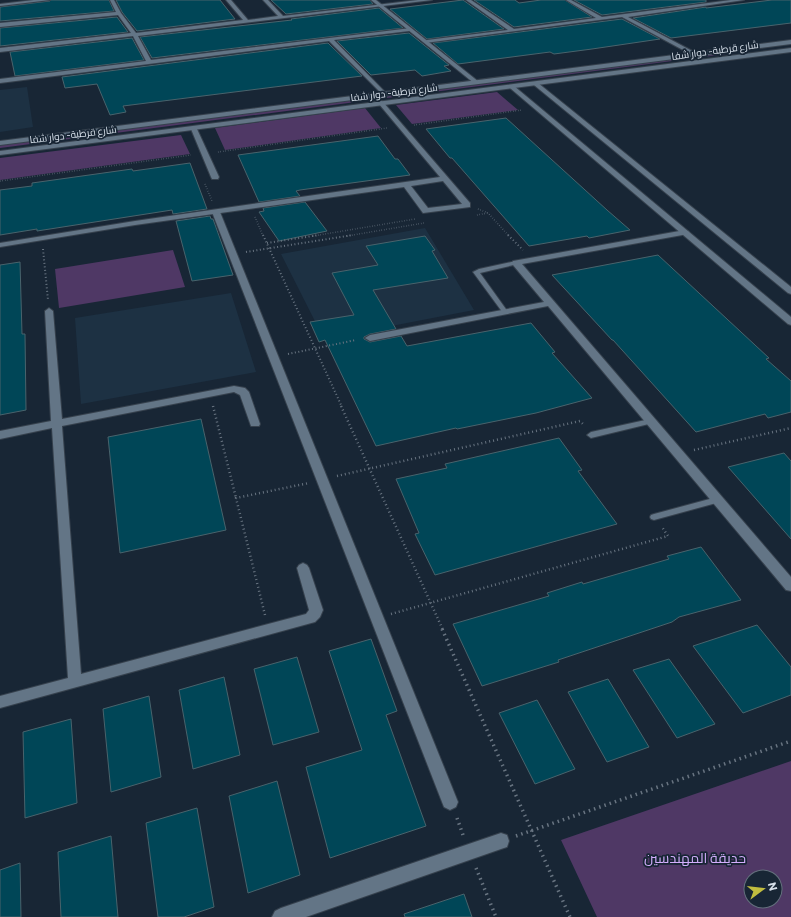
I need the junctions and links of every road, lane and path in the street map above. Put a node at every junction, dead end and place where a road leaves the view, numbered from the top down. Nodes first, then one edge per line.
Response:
1 (48, 0) edge
2 (112, 0) edge
3 (228, 0) edge
4 (265, 0) edge
5 (373, 0) edge
6 (430, 0) edge
7 (468, 0) edge
8 (568, 0) edge
9 (690, 0) edge
10 (742, 0) edge
11 (679, 2) dead end
12 (0, 5) edge
13 (702, 5) junction
14 (380, 6) junction
15 (689, 7) junction
16 (119, 13) junction
17 (623, 16) junction
18 (282, 17) junction
19 (602, 19) junction
20 (246, 21) junction
21 (0, 26) edge
22 (409, 28) junction
23 (514, 31) junction
24 (135, 35) junction
25 (330, 38) junction
26 (427, 42) junction
27 (791, 42) edge
28 (736, 49) junction
29 (0, 50) edge
30 (791, 50) edge
31 (694, 54) junction
32 (749, 56) junction
33 (150, 63) junction
34 (0, 81) edge
35 (477, 83) junction
36 (536, 84) junction
37 (512, 87) junction
38 (385, 95) junction
39 (381, 103) junction
40 (536, 108) junction
41 (274, 109) junction
42 (279, 117) junction
43 (400, 126) junction
44 (194, 129) junction
45 (0, 143) edge
46 (0, 153) edge
47 (205, 154) junction
48 (215, 177) joint
49 (444, 179) junction
50 (0, 181) edge
51 (406, 184) junction
52 (467, 205) junction
53 (250, 207) junction
54 (216, 212) junction
55 (488, 213) junction
56 (473, 215) dead end
57 (419, 218) dead end
58 (427, 223) dead end
59 (686, 232) junction
60 (42, 238) junction
61 (267, 243) junction
62 (0, 245) edge
63 (269, 248) junction
64 (233, 254) junction
65 (533, 260) junction
66 (516, 263) junction
67 (791, 291) edge
68 (550, 303) junction
69 (49, 311) joint
70 (505, 312) junction
71 (791, 322) edge
72 (370, 338) joint
73 (315, 348) junction
74 (274, 356) junction
75 (210, 394) junction
76 (650, 421) junction
77 (56, 424) junction
78 (255, 424) dead end
79 (791, 428) edge
80 (0, 435) edge
81 (591, 435) joint
82 (679, 454) junction
83 (369, 469) junction
84 (322, 480) junction
85 (236, 498) junction
86 (717, 500) junction
87 (654, 517) joint
88 (303, 568) dead end
89 (791, 586) edge
90 (431, 603) junction
91 (376, 618) junction
92 (269, 630) junction
93 (76, 682) junction
94 (0, 702) edge
95 (791, 740) edge
96 (450, 802) dead end
97 (532, 830) junction
98 (501, 841) joint
99 (281, 917) edge
100 (570, 917) edge

1 - 12 street
2 - 16 street
3 - 20 street
4 - 18 street
5 - 14 street
6 - 14 street
7 - 23 street
8 - 19 street
9 - 13 street
10 - 13 street
11 - 15 street
13 - 15 street
14 - 18 street
14 - 22 street
15 - 17 street
16 - 21 street
16 - 24 street
17 - 19 street
17 - 31 street
18 - 20 street
19 - 23 street
20 - 24 street
22 - 25 street
22 - 26 street
23 - 26 street
24 - 29 street
24 - 33 street
25 - 33 street
25 - 38 street
26 - 35 street
27 - 28 street
28 - 31 street
28 - 32 street
30 - 32 street, شارع قرطبة- دوار شفا
31 - 35 street
32 - 36 street, شارع قرطبة- دوار شفا
33 - 34 street
35 - 38 street
36 - 37 street, شارع قرطبة- دوار شفا
36 - 67 street
37 - 39 street, شارع قرطبة- دوار شفا
37 - 40 street
38 - 41 street
39 - 42 street, شارع قرطبة- دوار شفا
39 - 43 street
40 - 43 path
40 - 59 street
41 - 42 street
41 - 45 street
42 - 44 street, شارع قرطبة- دوار شفا
43 - 47 path
43 - 49 street
44 - 46 street, شارع قرطبة- دوار شفا
44 - 47 street
47 - 48 street
47 - 50 path
48 - 54 path
49 - 51 street
49 - 52 street
51 - 52 street
51 - 53 street
52 - 55 path
53 - 54 street
53 - 61 path
54 - 60 street
54 - 64 street
55 - 56 path
55 - 65 path
57 - 61 path
58 - 63 path
59 - 65 street
59 - 71 street
60 - 62 street
60 - 69 path
61 - 63 path
63 - 64 path
63 - 73 path
64 - 74 street
65 - 66 street
66 - 68 street
66 - 70 lane
68 - 70 street
68 - 76 street
69 - 77 street
70 - 72 street
72 - 73 path
73 - 74 path
73 - 83 path
74 - 84 street
75 - 77 street
75 - 78 street
75 - 85 path
76 - 81 lane
76 - 82 street
77 - 80 street
77 - 93 street
79 - 82 path
81 - 83 path
82 - 86 street
83 - 84 path
83 - 90 path
84 - 85 path
84 - 91 street
85 - 92 path
86 - 87 lane
86 - 89 street
87 - 90 path
88 - 92 street
90 - 91 path
90 - 97 path
91 - 96 street
92 - 93 street
93 - 94 street
95 - 97 path
97 - 98 path
97 - 100 path
98 - 99 street

